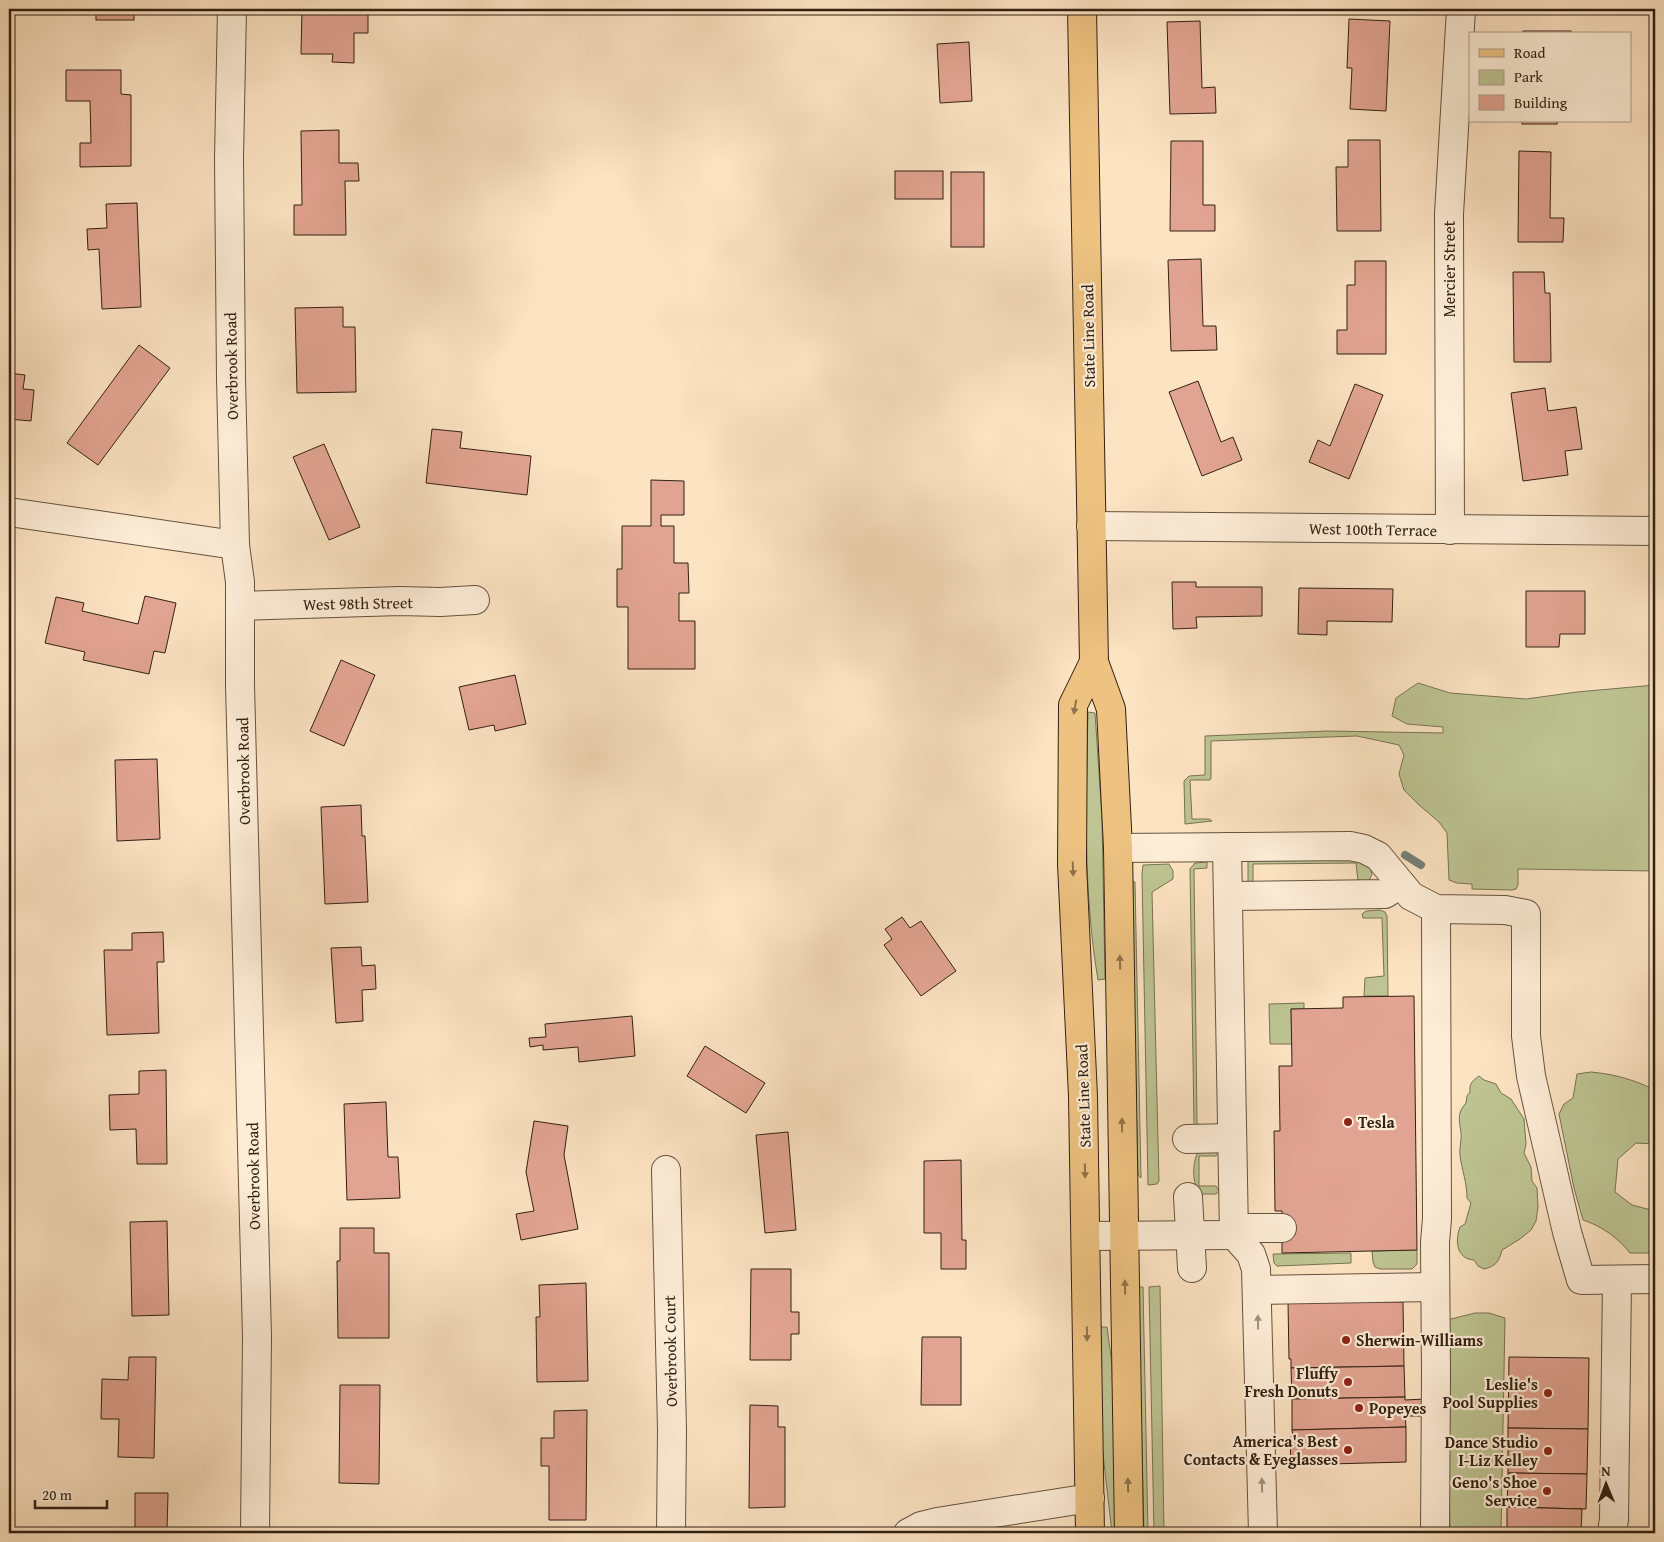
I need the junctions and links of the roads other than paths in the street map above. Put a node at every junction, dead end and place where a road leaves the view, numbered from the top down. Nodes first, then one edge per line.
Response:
1 (232, 9) edge
2 (1082, 9) edge
3 (1461, 9) edge
4 (9, 512) edge
5 (1091, 526) junction
6 (1450, 530) junction
7 (1655, 531) edge
8 (235, 545) junction
9 (476, 600) dead end
10 (240, 606) junction
11 (1094, 662) junction
12 (1227, 847) junction
13 (1118, 848) junction
14 (1401, 884) junction
15 (1228, 896) junction
16 (1436, 908) junction
17 (1232, 1138) junction
18 (1187, 1139) dead end
19 (666, 1170) dead end
20 (1188, 1197) dead end
21 (1282, 1228) dead end
22 (1234, 1231) junction
23 (1190, 1235) junction
24 (1086, 1236) junction
25 (1124, 1236) junction
26 (1192, 1268) dead end
27 (1655, 1279) edge
28 (1616, 1280) junction
29 (1435, 1287) junction
30 (1258, 1290) junction
31 (1090, 1498) junction
32 (255, 1533) edge
33 (671, 1533) edge
34 (908, 1533) edge
35 (1090, 1533) edge
36 (1129, 1533) edge
37 (1264, 1533) edge
38 (1435, 1533) edge
39 (1612, 1533) edge

1 - 8 street, Overbrook Road
2 - 5 main road, State Line Road
3 - 6 street, Mercier Street
4 - 8 street
5 - 6 street, West 100th Terrace
5 - 11 main road, State Line Road
6 - 7 street, West 100th Terrace
8 - 10 street, Overbrook Road
9 - 10 street, West 98th Street
10 - 32 street, Overbrook Road
11 - 13 main road, State Line Road
11 -> 24 main road, State Line Road
12 - 13 street
12 - 14 street
12 - 15 street
25 -> 13 main road, State Line Road
14 - 15 street
14 - 16 street
15 - 17 street
16 - 28 street
16 - 29 street
17 - 18 street
17 - 22 street
19 - 33 street, Overbrook Court
20 - 23 street
21 - 22 street
22 - 23 street
22 - 30 street
23 - 25 street
23 - 26 street
24 - 25 street
24 -> 31 main road, State Line Road
36 -> 25 main road, State Line Road
27 - 28 street
28 - 39 street
29 - 30 street
29 - 38 street
37 -> 30 street
31 - 34 street
31 - 35 main road, State Line Road

